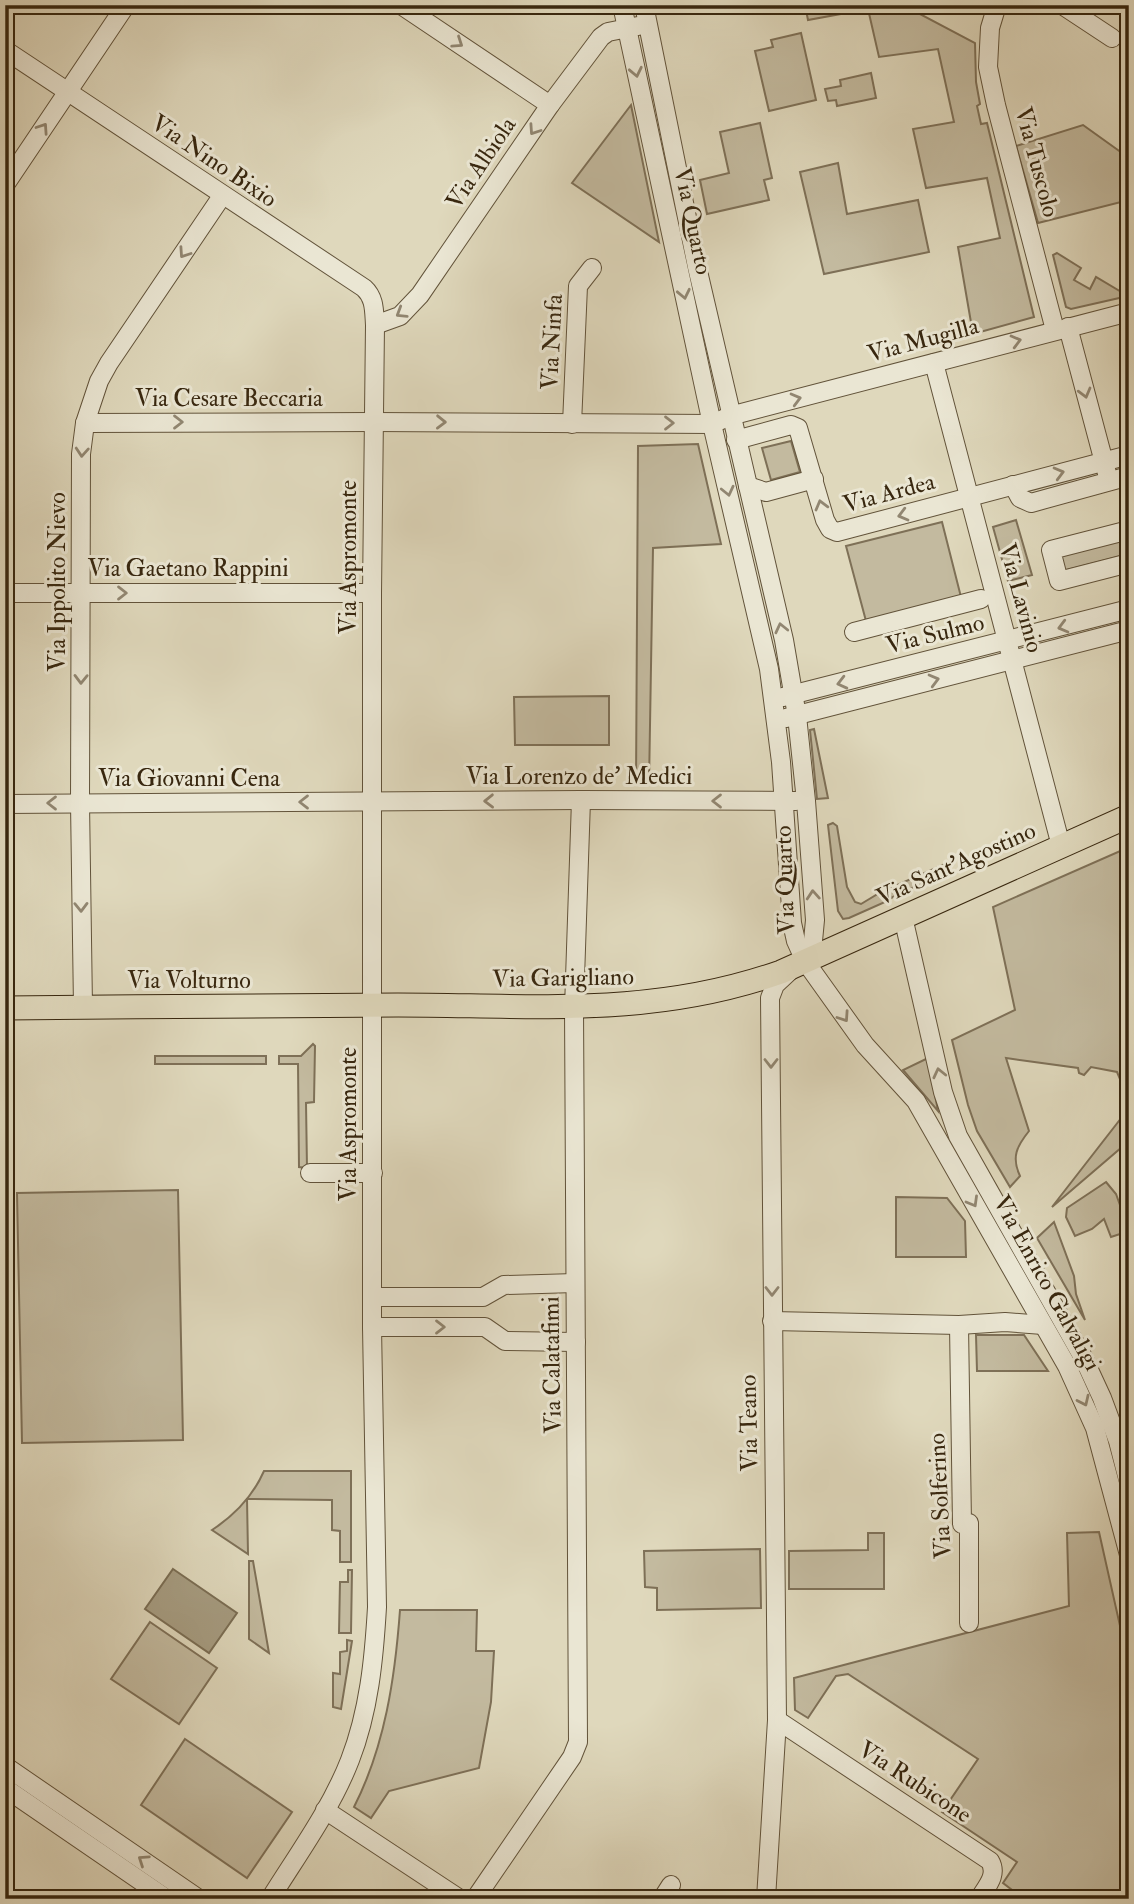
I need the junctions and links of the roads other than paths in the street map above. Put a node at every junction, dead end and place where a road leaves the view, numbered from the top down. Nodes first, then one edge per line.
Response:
1 (126, 5) edge
2 (401, 5) edge
3 (622, 5) edge
4 (644, 5) edge
5 (997, 5) edge
6 (1062, 5) edge
7 (648, 24) junction
8 (626, 28) junction
9 (1112, 38) dead end
10 (5, 50) edge
11 (67, 92) junction
12 (550, 106) junction
13 (5, 185) edge
14 (222, 196) junction
15 (592, 268) dead end
16 (1129, 312) edge
17 (375, 325) junction
18 (1062, 329) junction
19 (934, 363) junction
20 (730, 416) junction
21 (373, 422) junction
22 (85, 423) junction
23 (572, 424) junction
24 (712, 424) junction
25 (736, 440) junction
26 (1129, 455) edge
27 (1103, 461) junction
28 (1129, 476) edge
29 (814, 479) junction
30 (1109, 481) junction
31 (1013, 485) junction
32 (748, 486) junction
33 (969, 497) junction
34 (1129, 530) edge
35 (1129, 563) edge
36 (5, 593) edge
37 (82, 593) junction
38 (372, 593) junction
39 (981, 599) dead end
40 (1129, 609) edge
41 (1129, 630) edge
42 (854, 632) dead end
43 (1007, 642) junction
44 (1012, 660) junction
45 (793, 695) junction
46 (773, 699) junction
47 (797, 716) junction
48 (776, 720) junction
49 (581, 800) junction
50 (785, 801) junction
51 (806, 801) junction
52 (372, 802) junction
53 (80, 803) junction
54 (5, 804) edge
55 (1129, 816) edge
56 (1061, 846) junction
57 (903, 917) junction
58 (804, 961) junction
59 (752, 982) junction
60 (770, 998) junction
61 (373, 1005) junction
62 (83, 1007) junction
63 (5, 1008) edge
64 (574, 1008) junction
65 (951, 1114) junction
66 (929, 1123) junction
67 (310, 1173) dead end
68 (373, 1173) junction
69 (575, 1283) junction
70 (373, 1297) junction
71 (1028, 1297) junction
72 (772, 1321) junction
73 (1005, 1322) junction
74 (959, 1325) junction
75 (1043, 1325) junction
76 (372, 1327) junction
77 (576, 1342) junction
78 (1129, 1484) edge
79 (1129, 1555) edge
80 (969, 1623) dead end
81 (776, 1720) junction
82 (8, 1778) edge
83 (325, 1810) junction
84 (88, 1833) junction
85 (167, 1899) edge
86 (199, 1899) edge
87 (271, 1899) edge
88 (460, 1899) edge
89 (475, 1899) edge
90 (766, 1899) edge
91 (979, 1899) edge

1 - 11 street
2 -> 12 street
3 - 8 street, Via Quarto
4 - 7 street, Via Quarto
5 - 18 street, Via Tuscolo
6 - 9 street
7 - 8 street
7 - 20 street, Via Quarto
8 - 12 street, Via Albiola
8 -> 24 street, Via Quarto
10 - 11 street, Via Nino Bixio
13 -> 11 street
11 - 14 street, Via Nino Bixio
12 -> 17 street, Via Albiola
14 - 17 street, Via Nino Bixio
14 -> 22 street, Via Ippolito Nievo
15 - 23 street, Via Ninfa
16 - 18 street, Via Mugilla
17 - 21 street, Via Aspromonte
19 -> 18 street, Via Mugilla
18 -> 27 street, Via Tuscolo
20 -> 19 street, Via Mugilla
19 - 33 street, Via Lavinio
20 - 24 street
20 - 25 street, Via Quarto
22 -> 21 street, Via Cesare Beccaria
21 -> 23 street
21 - 38 street, Via Aspromonte
22 -> 37 street, Via Ippolito Nievo
23 -> 24 street
24 - 25 street
24 -> 46 street, Via Quarto
25 - 29 street, Via Ardea
25 - 32 street, Via Quarto
26 - 27 street, Via Ardea
27 - 30 street, Via Tuscolo
31 -> 27 street, Via Ardea
28 - 30 street
29 - 32 street, Via Ardea
33 -> 29 street, Via Ardea
30 - 31 street
31 - 33 street, Via Ardea
45 -> 32 street, Via Quarto
33 - 43 street, Via Lavinio
34 - 35 street
36 - 37 street, Via Gaetano Rappini
37 -> 38 street, Via Gaetano Rappini
37 -> 53 street, Via Ippolito Nievo
38 - 52 street, Via Aspromonte
39 - 42 street, Via Lavinio
40 -> 43 street, Via Sulmo
41 - 44 street, Via Sulmo
43 - 44 street, Via Lavinio
43 -> 45 street, Via Sulmo
47 -> 44 street, Via Sulmo
44 - 56 street, Via Lavinio
45 - 46 street
45 - 47 street, Via Quarto
46 - 48 street, Via Quarto
47 - 48 street
47 - 51 street, Via Quarto
48 - 50 street, Via Quarto
50 -> 49 street, Via Lorenzo de' Medici
49 -> 52 street, Via Lorenzo de' Medici
49 - 64 street, Via Calatafimi
50 - 51 street, Via Quarto
50 - 58 street, Via Quarto
58 -> 51 street, Via Quarto
52 -> 53 street, Via Giovanni Cena
52 - 61 street, Via Aspromonte
53 -> 54 street, Via Giovanni Cena
53 -> 62 street, Via Ippolito Nievo
55 - 56 main road, Via Sant'Agostino
56 - 57 main road, Via Sant'Agostino
57 - 58 main road, Via Sant'Agostino
65 -> 57 street, Via Enrico Galvaligi
58 - 59 main road, Via Garigliano
58 - 60 street
58 -> 66 street, Via Enrico Galvaligi
59 - 60 street
59 - 64 main road, Via Garigliano
60 -> 72 street, Via Teano
61 - 62 main road, Via Volturno
61 - 64 main road, Via Garigliano
61 - 68 street, Via Aspromonte
62 - 63 main road, Via Volturno
64 - 69 street, Via Calatafimi
65 - 66 street
65 - 78 street, Via Enrico Galvaligi
66 -> 71 street, Via Enrico Galvaligi
67 - 68 street
68 - 70 street, Via Aspromonte
69 - 70 street
69 - 77 street, Via Calatafimi
70 - 76 street, Via Aspromonte
71 - 73 street
71 - 75 street, Via Enrico Galvaligi
72 - 74 street
72 - 81 street, Via Teano
73 - 74 street
73 - 75 street
74 - 80 street, Via Solferino
75 -> 79 street, Via Enrico Galvaligi
76 -> 77 street
76 - 83 street, Via Aspromonte
77 - 89 street, Via Calatafimi
81 - 90 street, Via Teano
81 - 91 street, Via Rubicone
82 - 84 street
83 - 87 street, Via Aspromonte
83 - 88 street
84 - 85 street
86 -> 84 street

